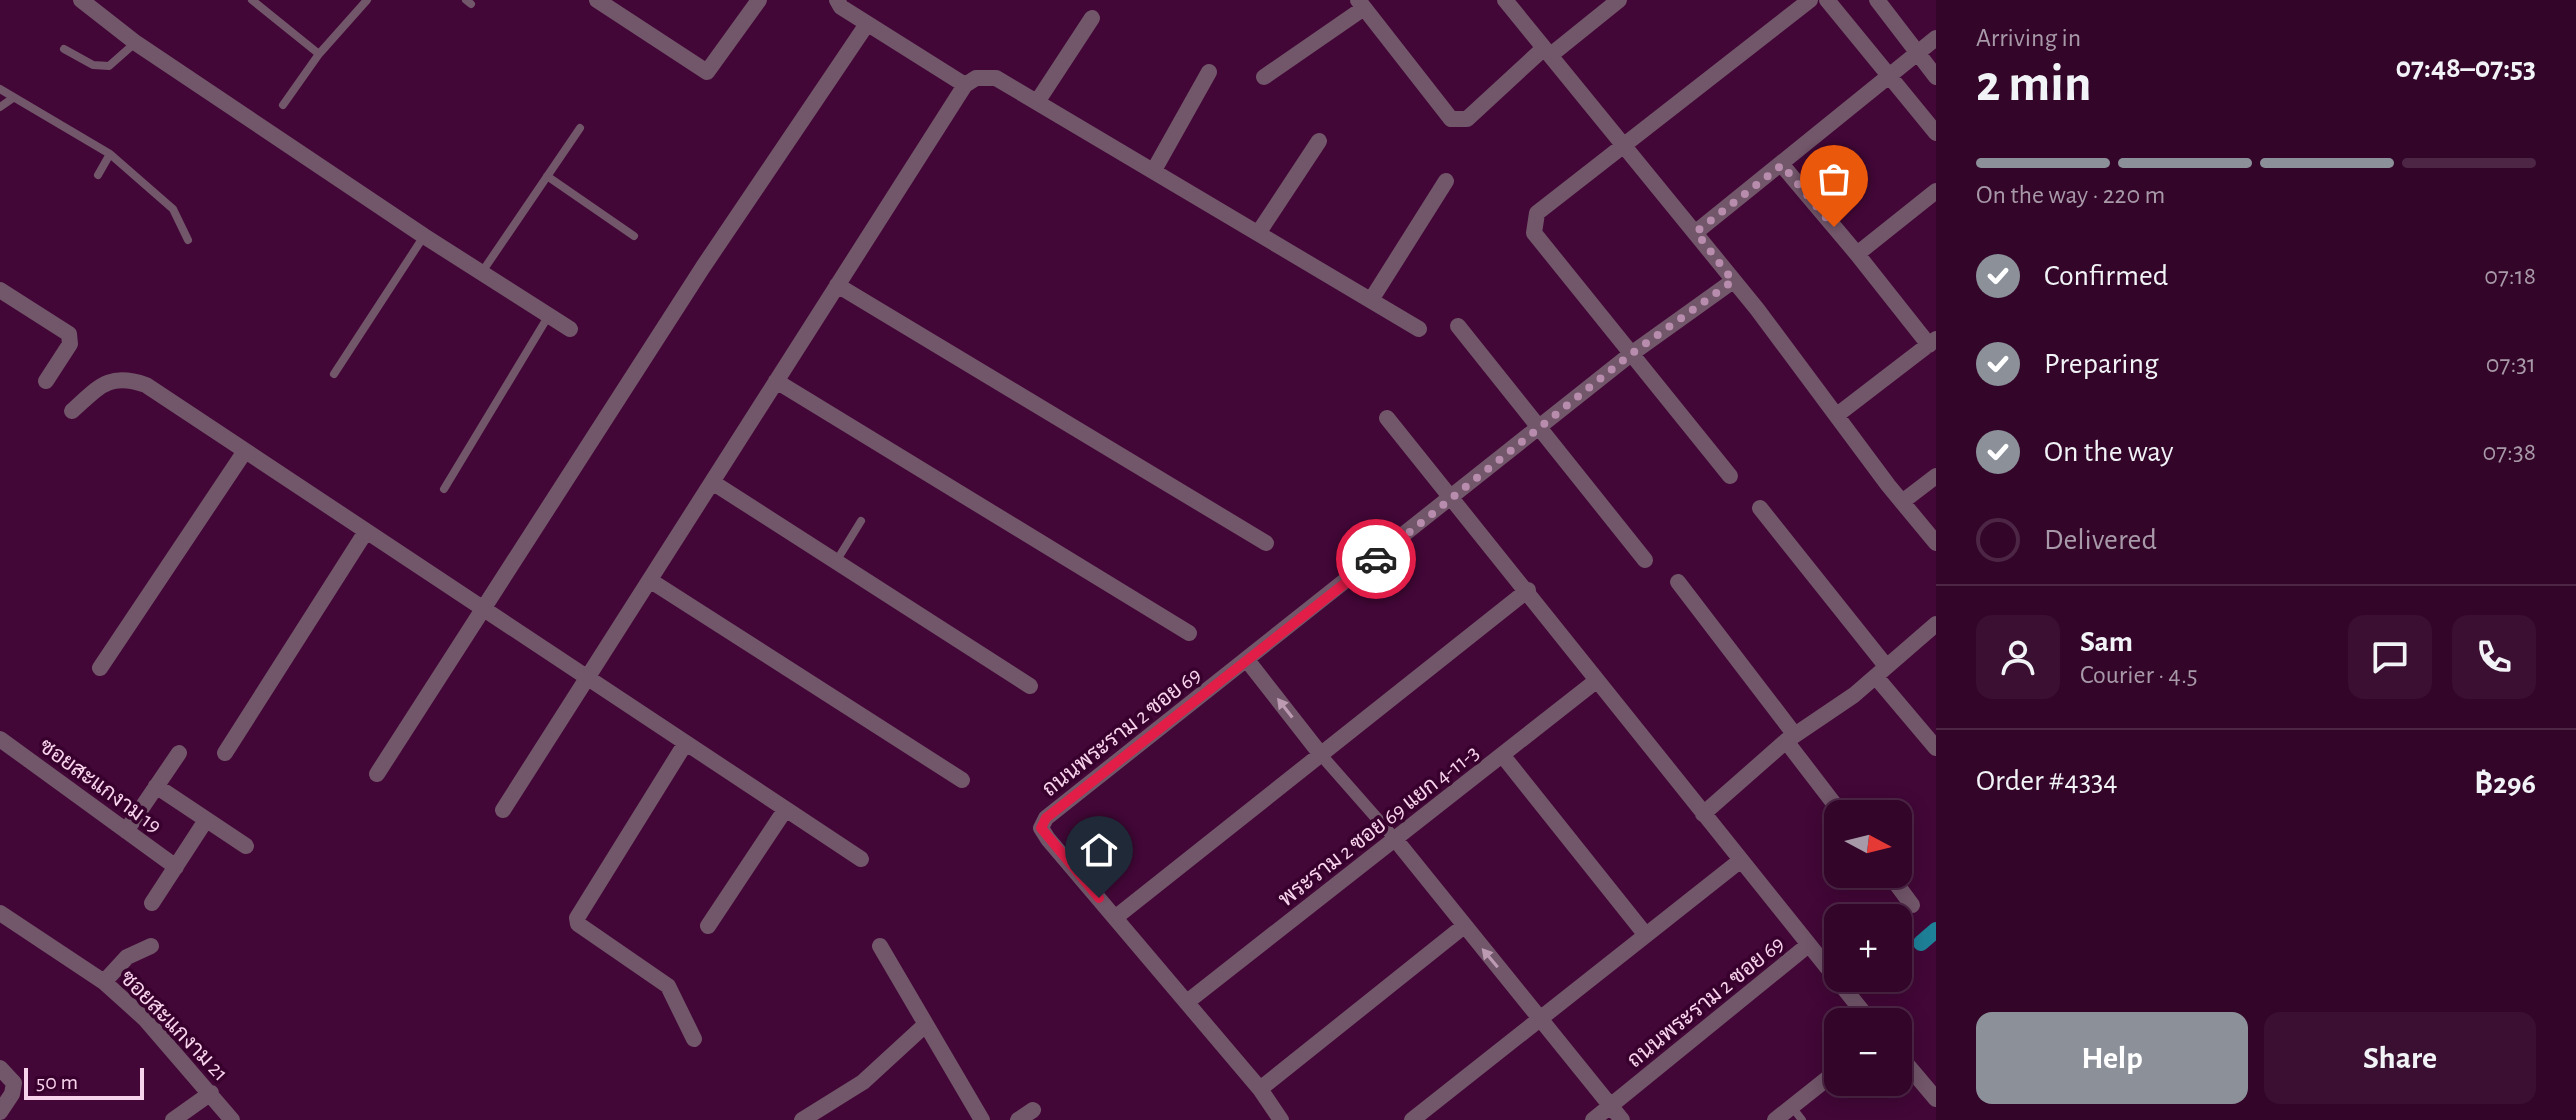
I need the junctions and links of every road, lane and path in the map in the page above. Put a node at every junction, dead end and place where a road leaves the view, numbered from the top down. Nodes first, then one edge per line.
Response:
1 (81, 0) edge
2 (252, 0) edge
3 (367, 0) edge
4 (597, 0) edge
5 (759, 0) edge
6 (837, 0) edge
7 (1505, 0) edge
8 (1619, 0) edge
9 (1810, 0) edge
10 (1827, 0) edge
11 (1877, 0) edge
12 (1361, 4) edge
13 (1092, 18) dead end
14 (867, 24) junction
15 (1936, 38) edge
16 (136, 43) junction
17 (64, 49) dead end
18 (1548, 51) junction
19 (1917, 53) junction
20 (319, 54) junction
21 (1209, 72) dead end
22 (1889, 75) junction
23 (1264, 77) dead end
24 (1936, 77) edge
25 (965, 85) junction
26 (0, 89) edge
27 (13, 98) junction
28 (1037, 102) junction
29 (283, 105) dead end
30 (0, 107) edge
31 (580, 128) dead end
32 (1936, 133) edge
33 (1319, 141) dead end
34 (1625, 144) junction
35 (110, 154) junction
36 (1782, 165) junction
37 (1154, 170) junction
38 (98, 175) dead end
39 (547, 176) junction
40 (1446, 181) dead end
41 (1936, 191) edge
42 (1259, 232) junction
43 (1696, 232) junction
44 (424, 236) junction
45 (634, 236) dead end
46 (188, 240) dead end
47 (1857, 254) junction
48 (482, 272) junction
49 (1733, 281) junction
50 (837, 285) junction
51 (0, 290) edge
52 (1371, 300) junction
53 (550, 314) junction
54 (1458, 326) dead end
55 (570, 329) dead end
56 (1419, 329) dead end
57 (1933, 342) edge
58 (1631, 354) junction
59 (334, 374) dead end
60 (46, 381) dead end
61 (776, 381) junction
62 (72, 411) dead end
63 (1837, 415) junction
64 (1387, 418) dead end
65 (1541, 426) junction
66 (245, 451) junction
67 (1730, 476) dead end
68 (1936, 476) edge
69 (712, 482) junction
70 (444, 489) dead end
71 (1454, 498) junction
72 (1902, 502) junction
73 (1760, 508) dead end
74 (861, 521) dead end
75 (365, 533) junction
76 (1266, 543) dead end
77 (1936, 543) edge
78 (837, 560) junction
79 (1645, 560) dead end
80 (651, 581) junction
81 (1678, 582) dead end
82 (1528, 590) junction
83 (484, 612) junction
84 (1936, 624) edge
85 (1189, 633) dead end
86 (1247, 660) junction
87 (100, 668) dead end
88 (1881, 672) junction
89 (585, 678) junction
90 (1596, 681) junction
91 (1030, 686) dead end
92 (1930, 728) edge
93 (1790, 738) junction
94 (0, 739) edge
95 (685, 744) junction
96 (1936, 748) edge
97 (179, 753) dead end
98 (225, 753) dead end
99 (1322, 756) junction
100 (1503, 756) junction
101 (377, 774) dead end
102 (962, 780) dead end
103 (156, 786) junction
104 (1832, 800) edge
105 (503, 810) dead end
106 (785, 810) junction
107 (1703, 814) junction
108 (206, 820) junction
109 (126, 831) junction
110 (1395, 839) junction
111 (246, 846) dead end
112 (861, 859) dead end
113 (1741, 860) junction
114 (176, 867) junction
115 (152, 903) dead end
116 (0, 913) edge
117 (1116, 917) junction
118 (708, 926) dead end
119 (1464, 926) junction
120 (1645, 934) junction
121 (151, 946) dead end
122 (880, 946) dead end
123 (1807, 946) junction
124 (104, 982) junction
125 (1187, 1002) junction
126 (1859, 1008) edge
127 (1540, 1018) junction
128 (924, 1026) junction
129 (694, 1039) dead end
130 (0, 1068) edge
131 (1912, 1071) edge
132 (1824, 1085) edge
133 (1260, 1089) junction
134 (211, 1093) junction
135 (1936, 1099) edge
136 (1610, 1107) junction
137 (1033, 1110) dead end
138 (0, 1112) edge
139 (1797, 1113) edge
140 (173, 1120) edge
141 (232, 1120) edge
142 (802, 1120) edge
143 (982, 1120) edge
144 (1018, 1120) edge
145 (1281, 1120) edge
146 (1412, 1120) edge
147 (1593, 1120) edge
148 (1622, 1120) edge
149 (1775, 1120) edge

1 - 16 street
2 - 20 lane
3 - 20 lane
4 - 5 street
6 - 14 street
7 - 18 street
8 - 18 street
9 - 34 street
10 - 22 street
11 - 19 street
12 - 18 street
12 - 23 street
13 - 28 street
14 - 25 street
14 - 83 street
15 - 19 street
16 - 17 lane
16 - 44 street
18 - 34 street
19 - 22 street
19 - 24 street
20 - 29 lane
21 - 37 street
22 - 32 street
22 - 36 street
25 - 28 street
25 - 50 street
26 - 27 lane
27 - 30 lane
27 - 35 lane
28 - 37 street
31 - 39 lane
33 - 42 street
34 - 43 street
34 - 58 street
35 - 38 lane
35 - 46 lane
36 - 43 street
36 - 47 street
37 - 42 street
39 - 45 lane
39 - 48 lane
40 - 52 street
41 - 47 street
42 - 52 street
43 - 49 street
44 - 48 street
44 - 59 lane
47 - 57 street
48 - 53 street
49 - 58 street
49 - 63 street
50 - 61 street
50 - 76 street
51 - 60 street
52 - 56 street
53 - 55 street
53 - 70 lane
54 - 65 street
57 - 63 street
58 - 65 street
58 - 67 street
61 - 69 street
61 - 85 street
62 - 66 street
63 - 72 street
64 - 71 street
65 - 71 street
65 - 79 street
66 - 75 street
66 - 87 street
68 - 72 street
69 - 78 street
69 - 80 street
71 - 82 street, ถนนพระราม 2 ซอย 69
71 - 86 street, ถนนพระราม 2 ซอย 69
72 - 77 street
73 - 88 street
74 - 78 lane
75 - 83 street
75 - 98 street
78 - 91 street
80 - 89 street
80 - 102 street
81 - 93 street
82 - 90 street, ถนนพระราม 2 ซอย 69
82 - 99 street
83 - 89 street
83 - 101 street
84 - 88 street
99 -> 86 street
86 - 117 street, ถนนพระราม 2 ซอย 69
88 - 92 street
88 - 93 street
89 - 95 street
89 - 105 street
90 - 100 street, พระราม 2 ซอย 69 แยก 4-11-3
90 - 107 street, ถนนพระราม 2 ซอย 69
92 - 96 street
93 - 104 street
93 - 107 street
94 - 109 street, ซอยสะแกงาม 19
95 - 106 street
95 - 129 street
97 - 103 street
99 - 110 street
99 - 117 street
100 - 110 street, พระราม 2 ซอย 69 แยก 4-11-3
100 - 120 street
103 - 108 street
103 - 109 street
106 - 112 street
106 - 118 street
107 - 113 street, ถนนพระราม 2 ซอย 69
108 - 111 street
108 - 114 street
109 - 114 street, ซอยสะแกงาม 19
110 - 119 street
110 - 125 street, พระราม 2 ซอย 69 แยก 4-11-3
113 - 120 street
113 - 123 street, ถนนพระราม 2 ซอย 69
114 - 115 street
116 - 124 street, ซอยสะแกงาม 21
117 - 125 street, ถนนพระราม 2 ซอย 69
127 -> 119 street
119 - 133 street
120 - 127 street
121 - 124 street
122 - 128 street
123 - 126 street, ถนนพระราม 2 ซอย 69
123 - 136 street, ถนนพระราม 2 ซอย 69
124 - 134 street, ซอยสะแกงาม 21
125 - 133 street, ถนนพระราม 2 ซอย 69
127 - 136 street
127 - 146 street
128 - 142 street
128 - 143 street
130 - 138 street
131 - 135 street
132 - 139 street
133 - 145 street, ถนนพระราม 2 ซอย 69
134 - 140 street
134 - 141 street, ซอยสะแกงาม 21
136 - 147 street, ถนนพระราม 2 ซอย 69
136 - 148 street
137 - 144 street
139 - 149 street

